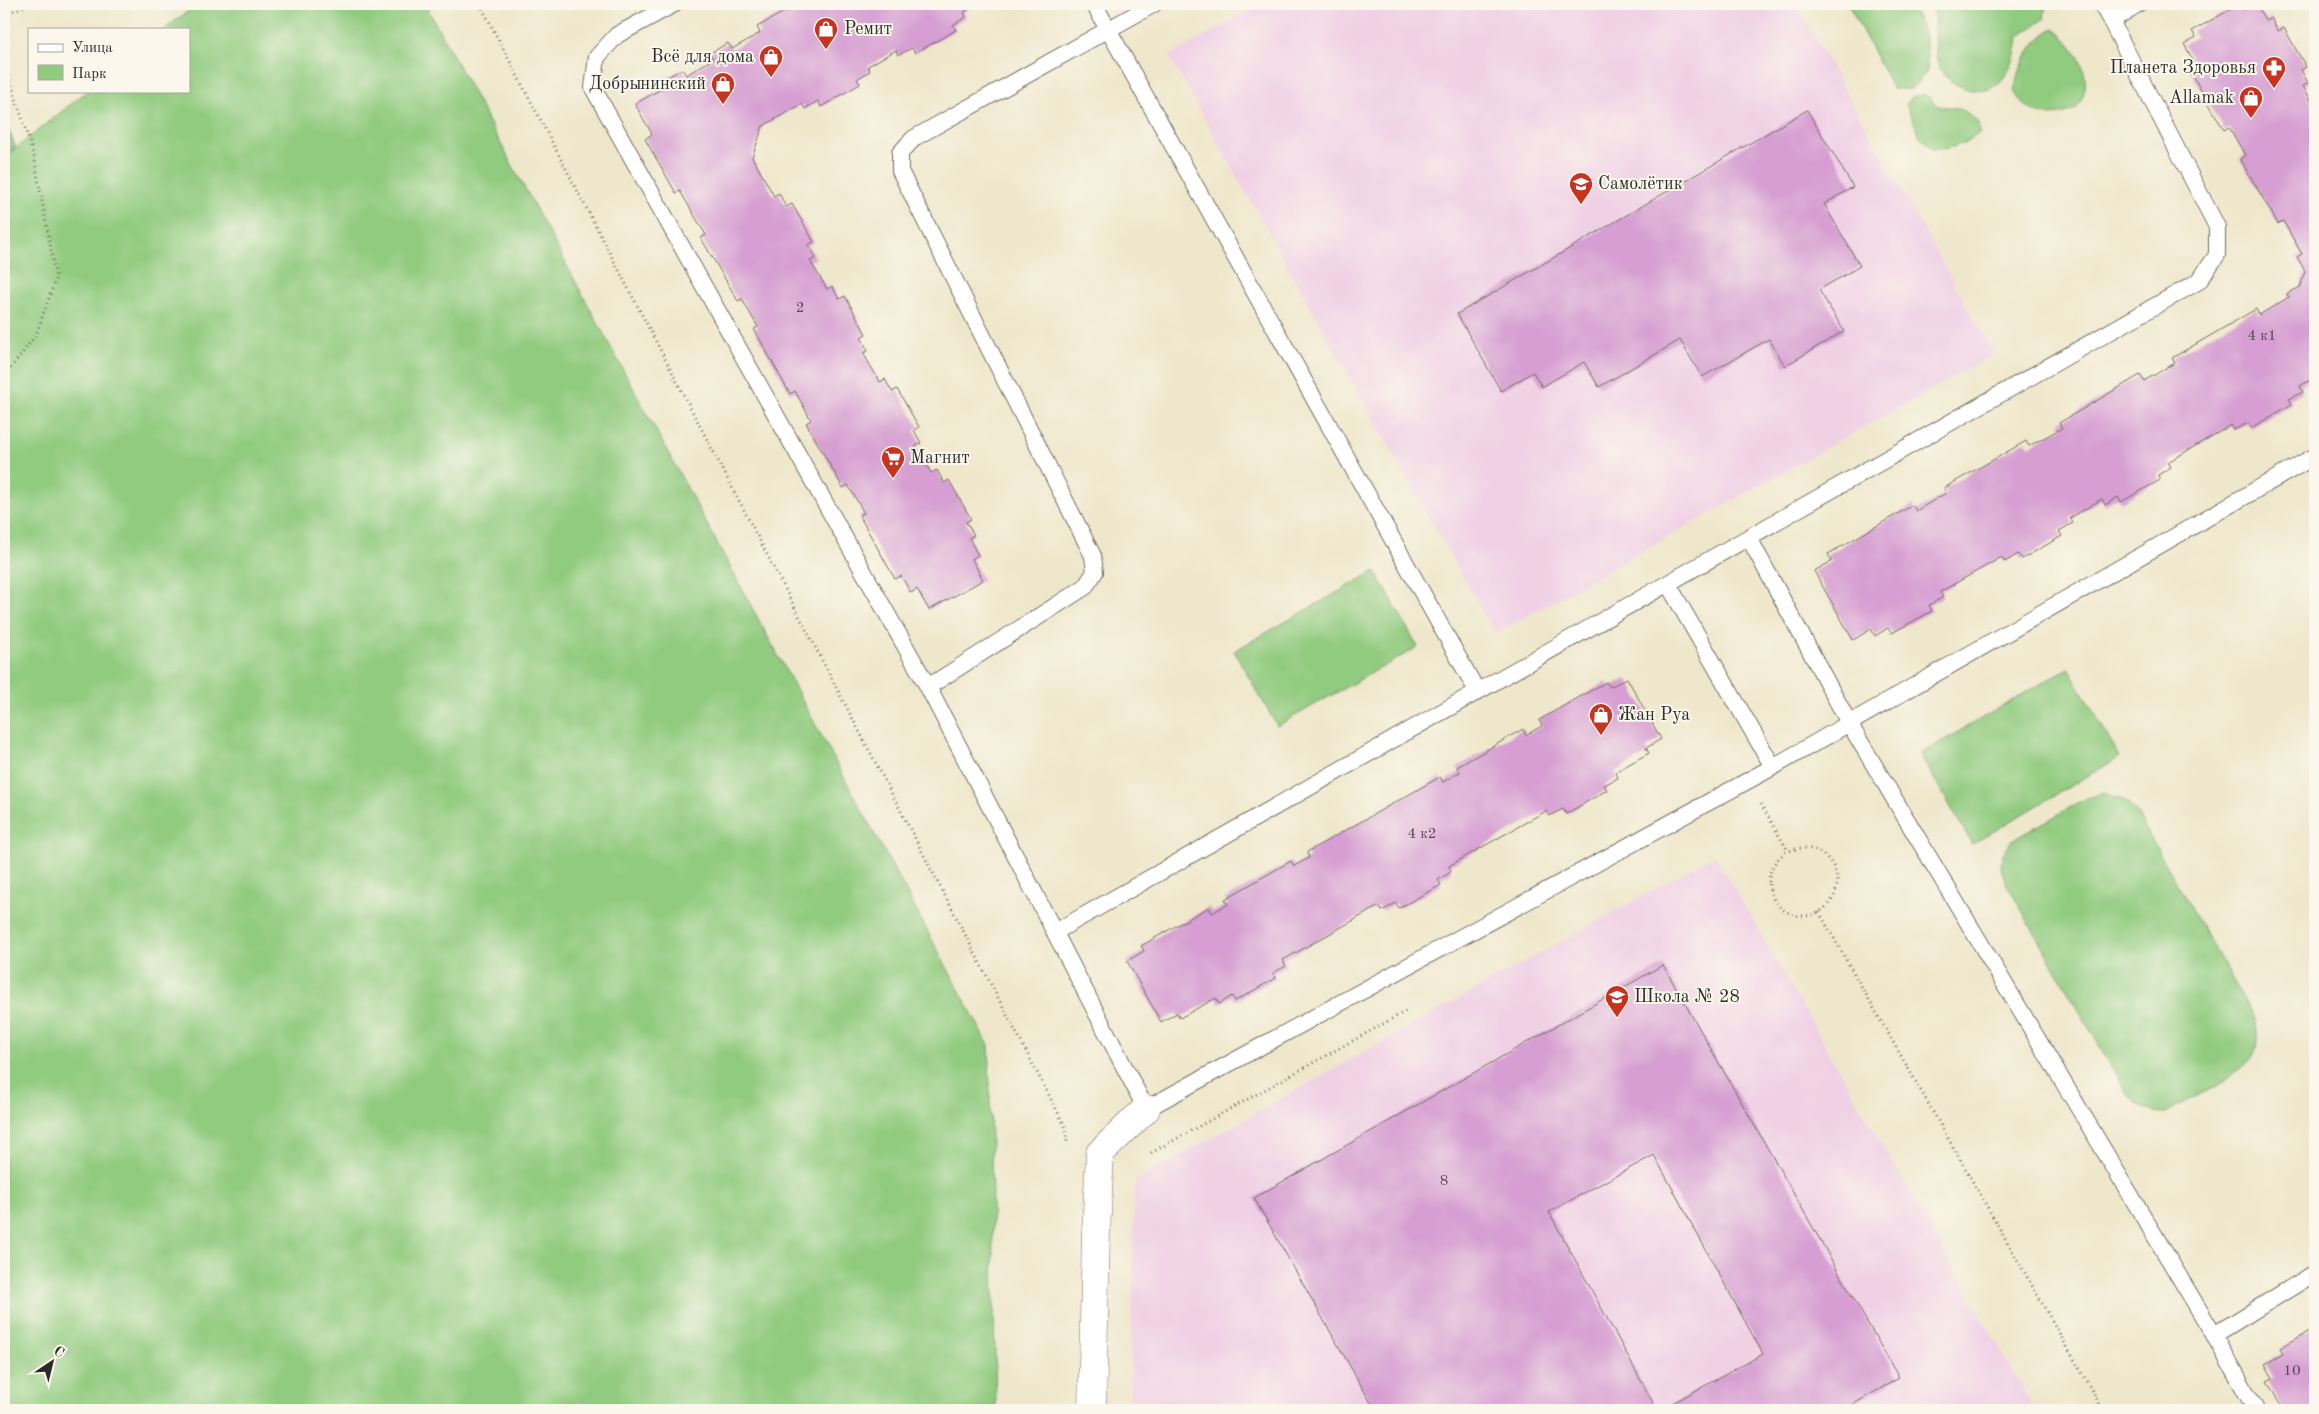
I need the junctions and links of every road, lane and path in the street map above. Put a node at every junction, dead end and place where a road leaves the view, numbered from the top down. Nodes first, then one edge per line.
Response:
1 (29, 4) edge
2 (480, 4) edge
3 (674, 4) edge
4 (1094, 4) edge
5 (1154, 4) edge
6 (2101, 4) edge
7 (2138, 4) edge
8 (4, 15) edge
9 (2111, 21) junction
10 (1108, 29) junction
11 (4, 61) edge
12 (4, 377) edge
13 (2315, 456) edge
14 (1749, 538) junction
15 (1668, 584) junction
16 (928, 686) junction
17 (1477, 691) junction
18 (1849, 724) junction
19 (1774, 767) junction
20 (1748, 781) junction
21 (1788, 851) junction
22 (1819, 912) junction
23 (1055, 932) junction
24 (1408, 1010) dead end
25 (1146, 1109) junction
26 (1066, 1128) dead end
27 (1150, 1154) dead end
28 (2315, 1273) edge
29 (2214, 1335) junction
30 (1092, 1410) edge
31 (2103, 1410) edge
32 (2256, 1410) edge

1 - 8 path
2 - 26 path
3 - 16 lane
4 - 10 lane
5 - 10 lane
6 - 9 lane
7 - 9 lane
9 - 14 lane
10 - 16 lane
10 - 17 lane
11 - 12 path
13 - 18 lane
14 - 15 lane
14 - 18 lane
15 - 17 lane
15 - 19 lane
16 - 23 lane
17 - 23 lane
18 - 19 lane
18 - 29 lane
19 - 20 lane
20 - 21 path
20 - 25 lane
21 - 22 path
21 - 22 path
22 - 31 path
23 - 25 lane
24 - 27 path
25 - 30 street
28 - 29 lane
29 - 32 lane

